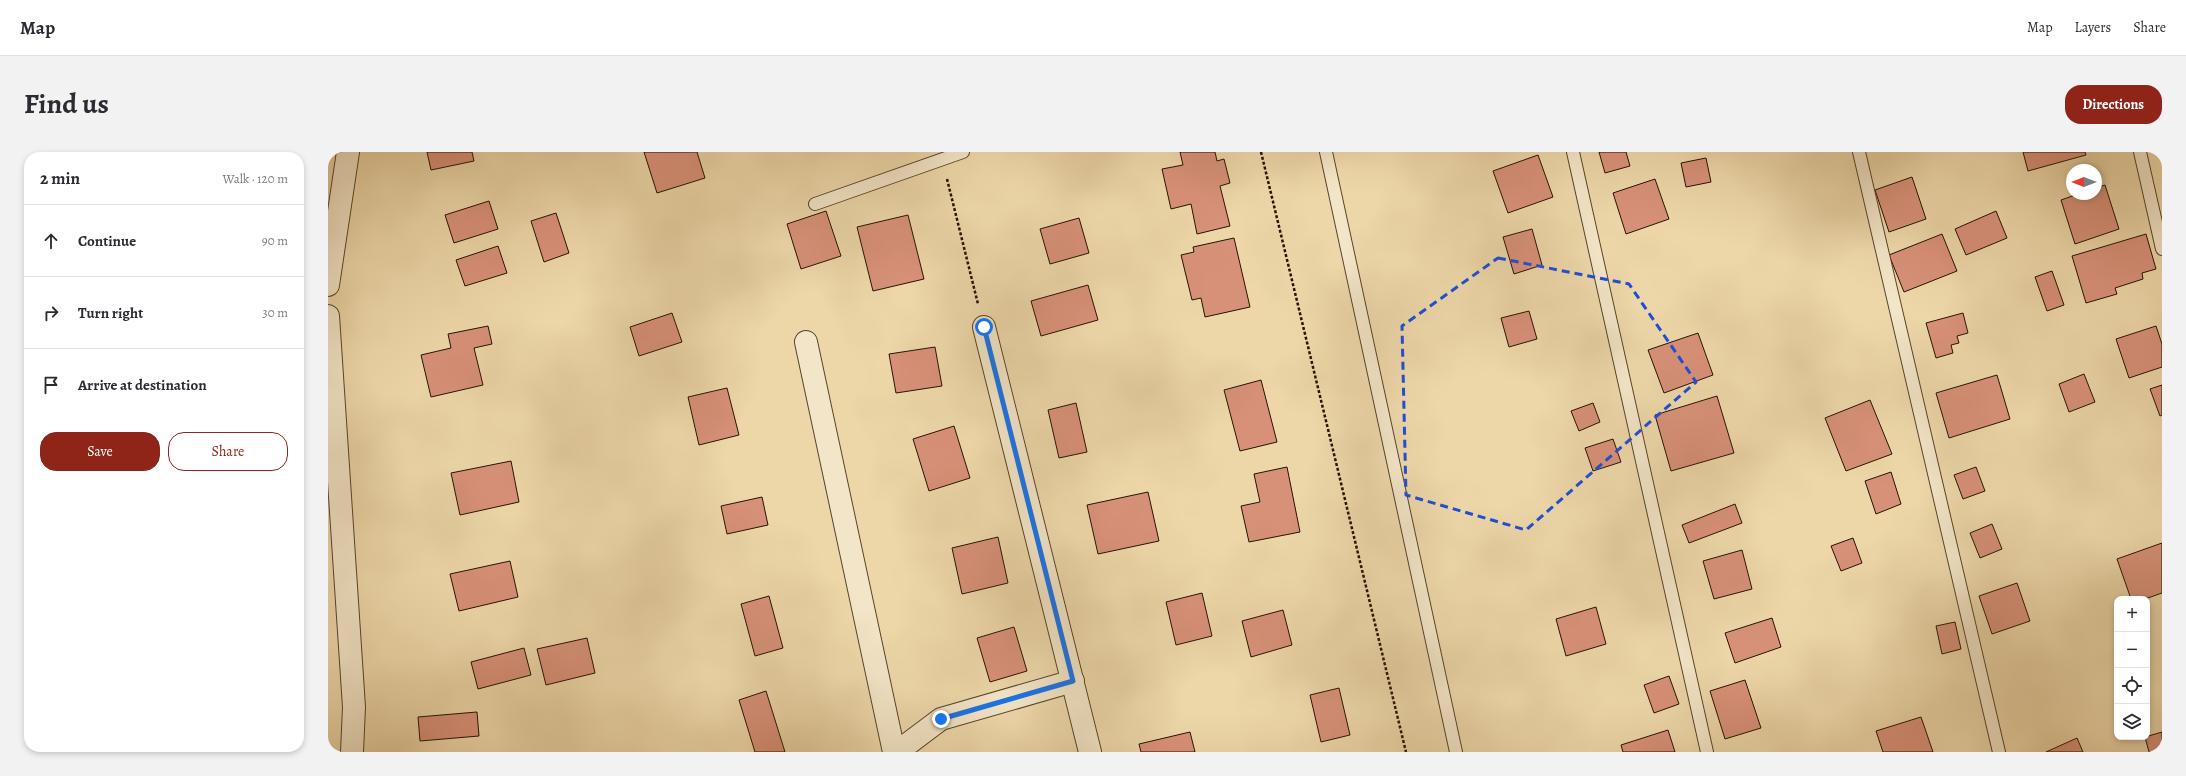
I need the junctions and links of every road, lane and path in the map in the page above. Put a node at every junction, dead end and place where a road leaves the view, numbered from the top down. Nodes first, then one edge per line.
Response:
1 (348, 152) edge
2 (964, 152) edge
3 (1261, 152) edge
4 (1326, 152) edge
5 (1573, 152) edge
6 (1859, 152) edge
7 (2140, 152) edge
8 (942, 159) junction
9 (814, 204) dead end
10 (2162, 249) edge
11 (328, 285) edge
12 (328, 316) edge
13 (984, 327) joint
14 (806, 342) dead end
15 (1073, 681) junction
16 (352, 752) edge
17 (895, 752) edge
18 (1090, 752) edge
19 (1406, 752) edge
20 (1456, 752) edge
21 (1707, 752) edge
22 (1999, 752) edge

1 - 11 street
2 - 8 lane
3 - 19 path
4 - 20 lane
5 - 21 lane
6 - 22 lane
7 - 10 lane
8 - 9 lane
8 - 13 path
12 - 16 street
13 - 15 street
14 - 17 street
15 - 17 street
15 - 18 street

